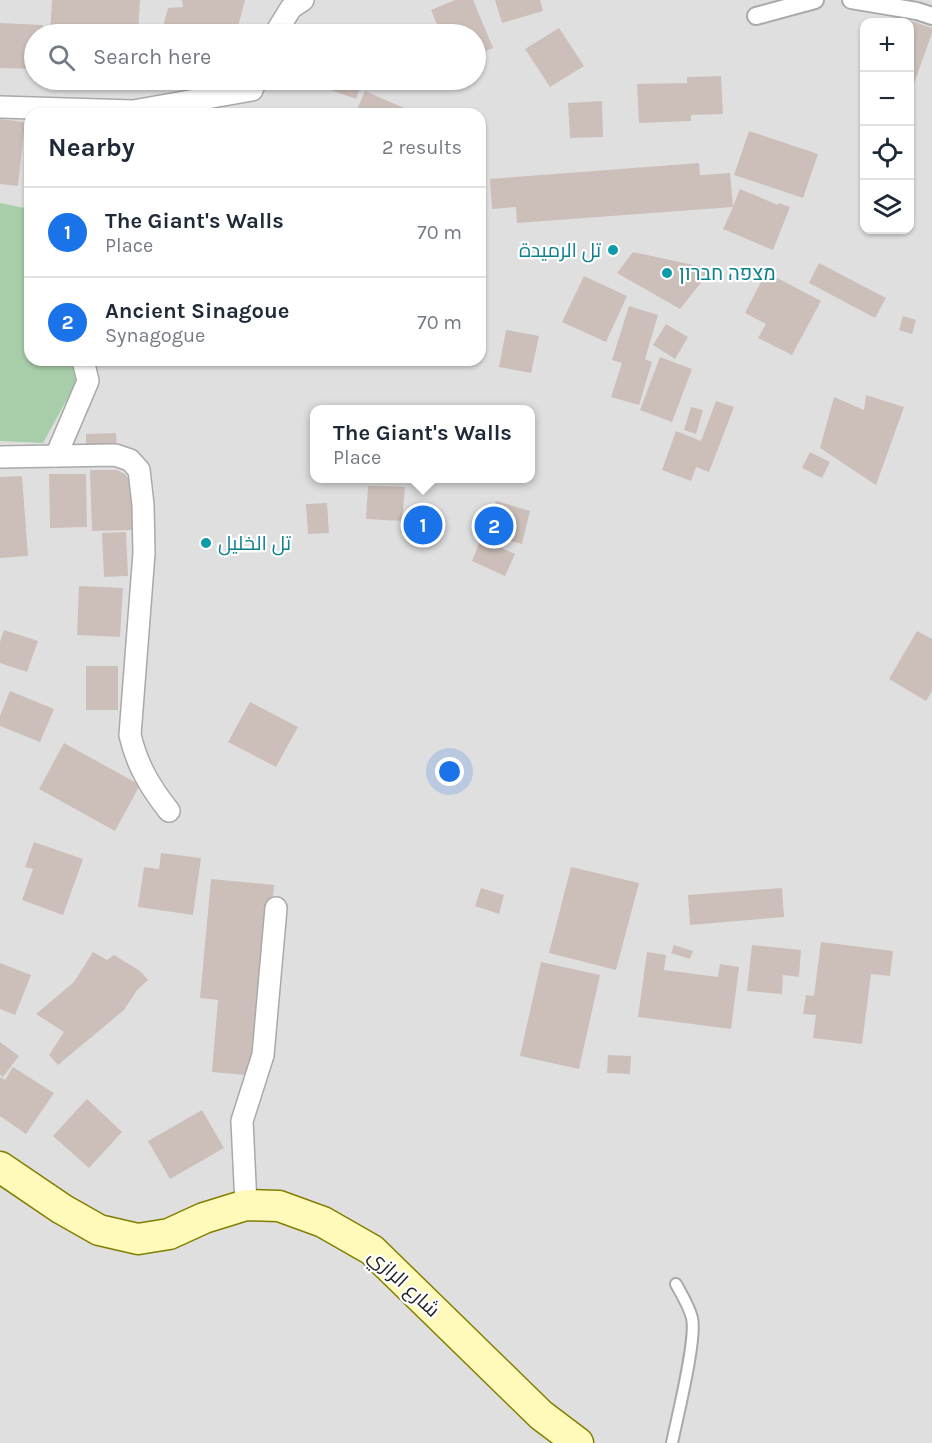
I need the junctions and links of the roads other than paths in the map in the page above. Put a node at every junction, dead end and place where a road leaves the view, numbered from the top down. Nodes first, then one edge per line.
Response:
1 (303, 0) edge
2 (815, 0) edge
3 (851, 0) edge
4 (756, 16) dead end
5 (932, 16) edge
6 (281, 24) edge
7 (232, 90) edge
8 (0, 107) edge
9 (24, 108) edge
10 (154, 108) edge
11 (84, 366) edge
12 (56, 456) junction
13 (0, 457) edge
14 (169, 811) dead end
15 (276, 908) dead end
16 (0, 1167) edge
17 (246, 1205) junction
18 (676, 1284) dead end
19 (578, 1443) edge
20 (672, 1443) edge

1 - 6 street
2 - 4 street
3 - 5 street
7 - 10 street
8 - 9 street
11 - 12 street
12 - 13 street
12 - 14 street
15 - 17 street
16 - 17 main road, شارع الرازي
17 - 19 main road, شارع الرازي
18 - 20 lane

